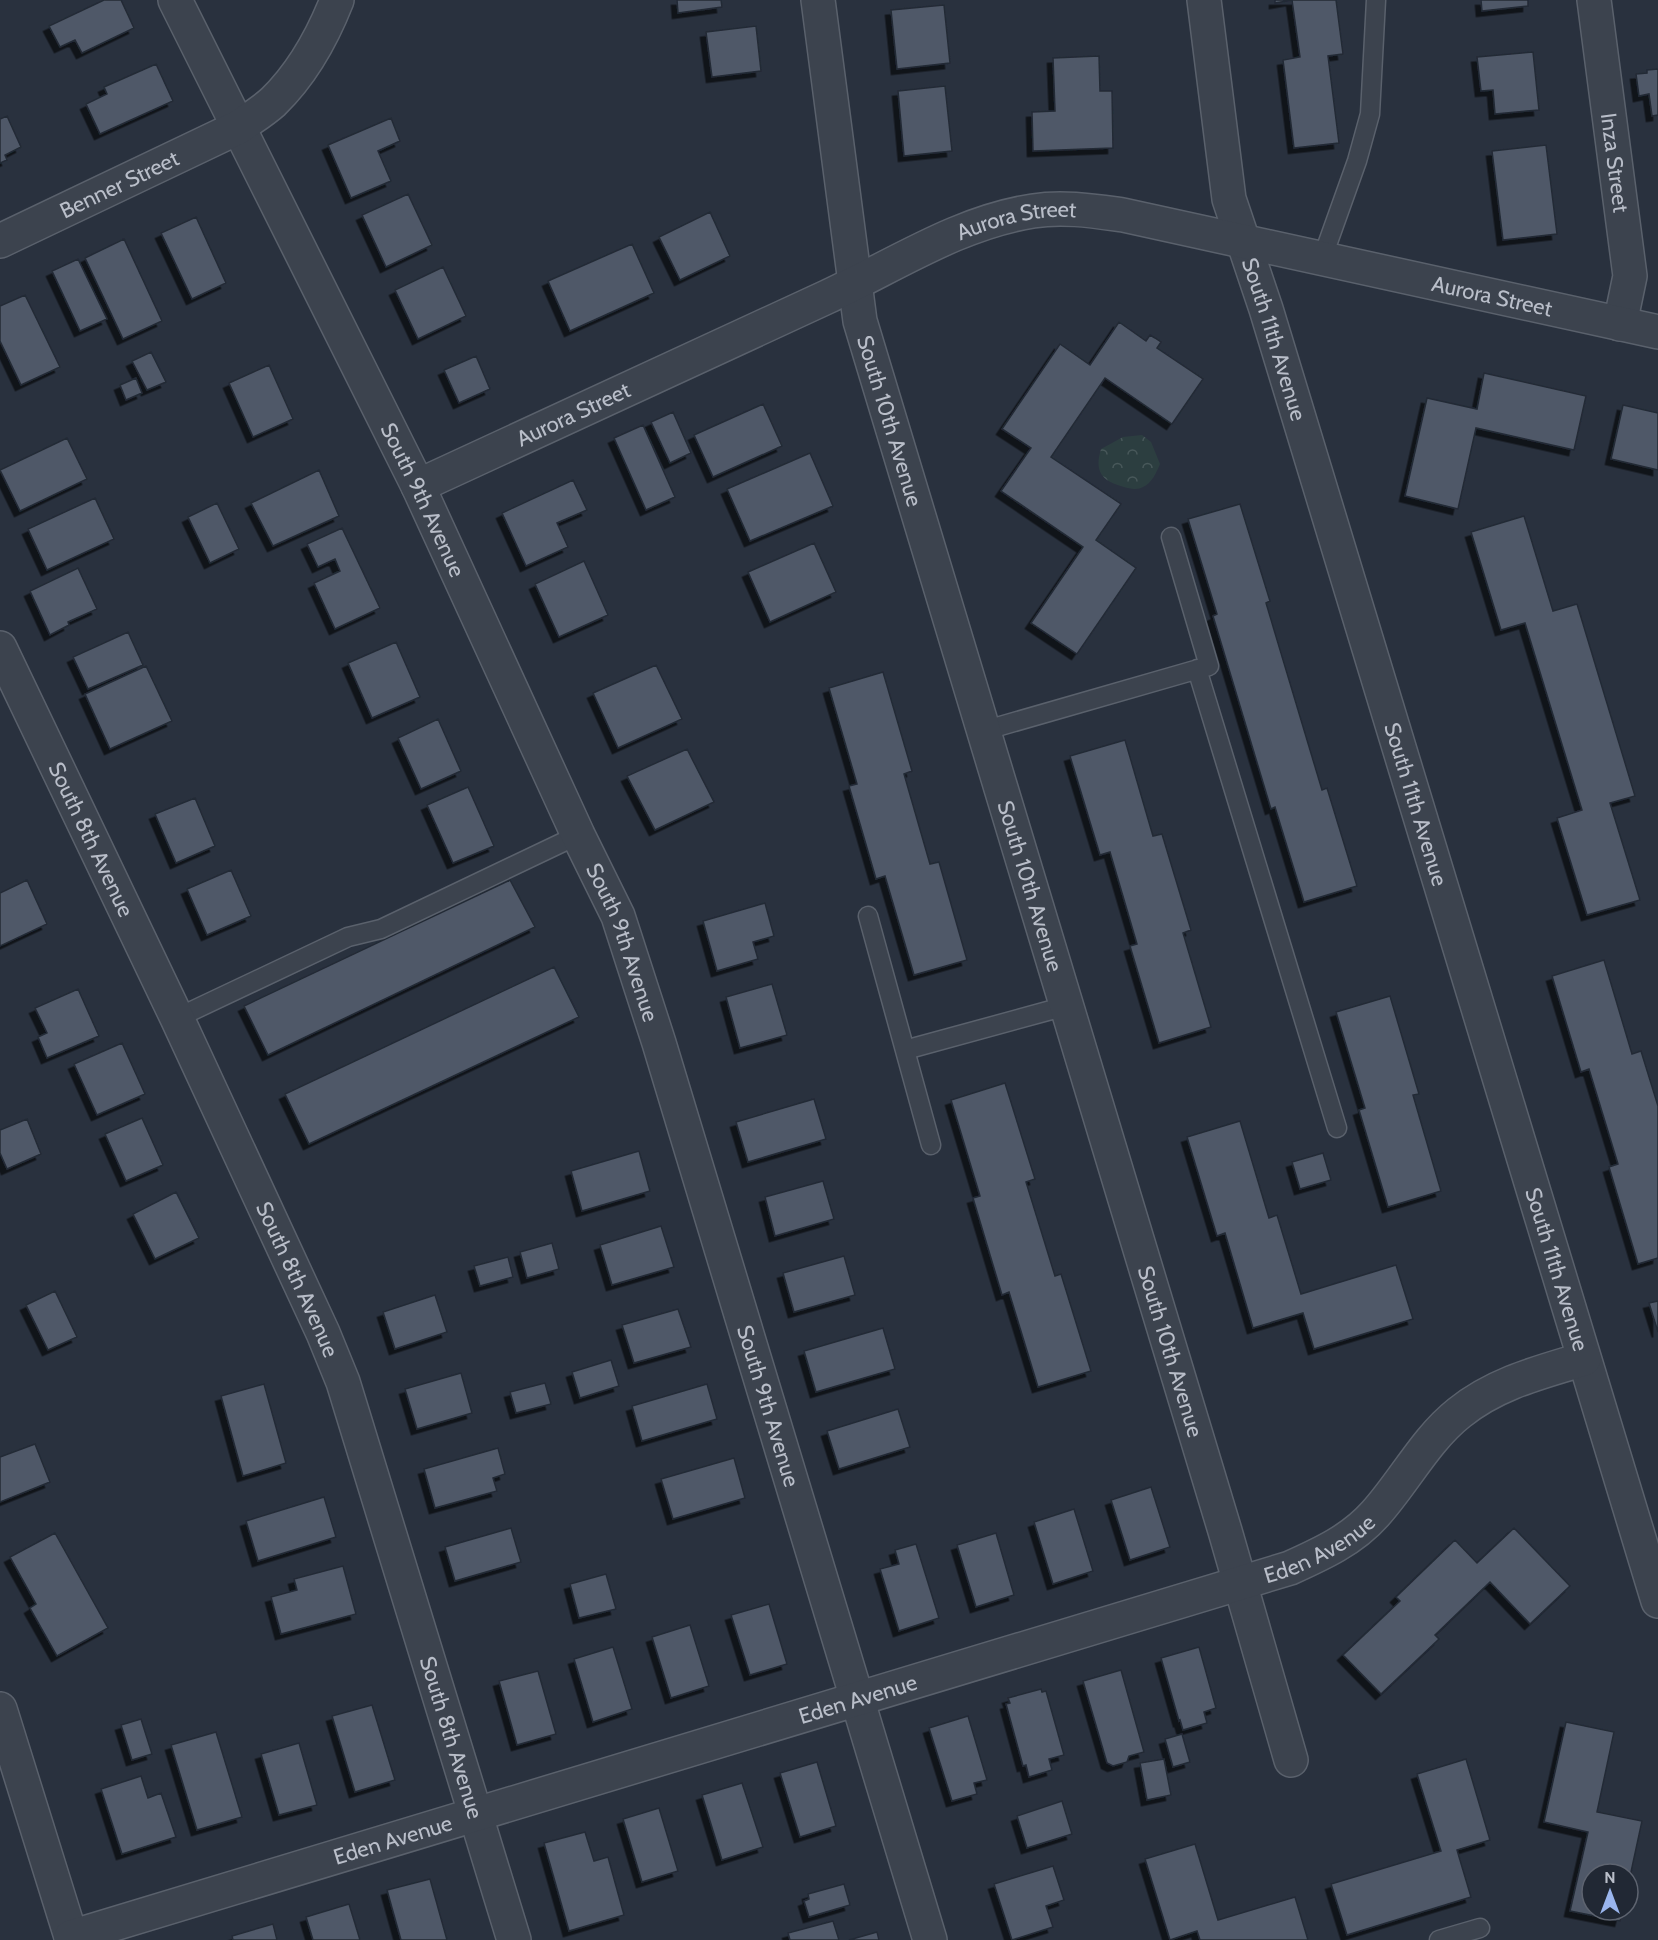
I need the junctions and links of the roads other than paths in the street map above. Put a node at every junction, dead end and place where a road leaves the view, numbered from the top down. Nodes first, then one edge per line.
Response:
1 (175, 0) edge
2 (337, 0) edge
3 (818, 0) edge
4 (1204, 0) edge
5 (1376, 0) edge
6 (1594, 0) edge
7 (239, 127) junction
8 (0, 241) edge
9 (1242, 242) junction
10 (1322, 260) junction
11 (855, 284) junction
12 (1620, 324) junction
13 (1658, 332) edge
14 (418, 486) junction
15 (1171, 537) dead end
16 (0, 648) edge
17 (1197, 669) junction
18 (983, 731) junction
19 (578, 835) junction
20 (868, 916) dead end
21 (1066, 1006) junction
22 (177, 1018) junction
23 (905, 1050) junction
24 (1337, 1128) dead end
25 (931, 1145) dead end
26 (1584, 1359) junction
27 (1240, 1582) junction
28 (1658, 1601) edge
29 (856, 1698) junction
30 (0, 1709) edge
31 (1291, 1760) dead end
32 (477, 1813) junction
33 (1480, 1928) dead end
34 (71, 1938) edge
35 (514, 1940) edge
36 (930, 1940) edge
37 (1439, 1940) edge

1 - 7 street, South 9th Avenue
2 - 7 street, Benner Street
3 - 11 street, South 10th Avenue
4 - 9 street, South 11th Avenue
5 - 10 lane
6 - 12 street, Inza Street
7 - 8 street, Benner Street
7 - 14 street, South 9th Avenue
9 - 10 street, Aurora Street
9 - 11 street, Aurora Street
9 - 26 street, South 11th Avenue
10 - 12 street, Aurora Street
11 - 14 street, Aurora Street
11 - 18 street, South 10th Avenue
12 - 13 street, Aurora Street
14 - 19 street, South 9th Avenue
15 - 17 lane
16 - 22 street, South 8th Avenue
17 - 18 lane
17 - 24 lane
18 - 21 street, South 10th Avenue
19 - 22 lane
19 - 29 street, South 9th Avenue
20 - 23 lane
21 - 23 lane
21 - 27 street, South 10th Avenue
22 - 32 street, South 8th Avenue
23 - 25 lane
26 - 27 street, Eden Avenue
26 - 28 street, South 11th Avenue
27 - 29 street, Eden Avenue
27 - 31 street, South 10th Avenue
29 - 32 street, Eden Avenue
29 - 36 street, South 9th Avenue
30 - 34 street
32 - 34 street, Eden Avenue
32 - 35 street, South 8th Avenue
33 - 37 lane

